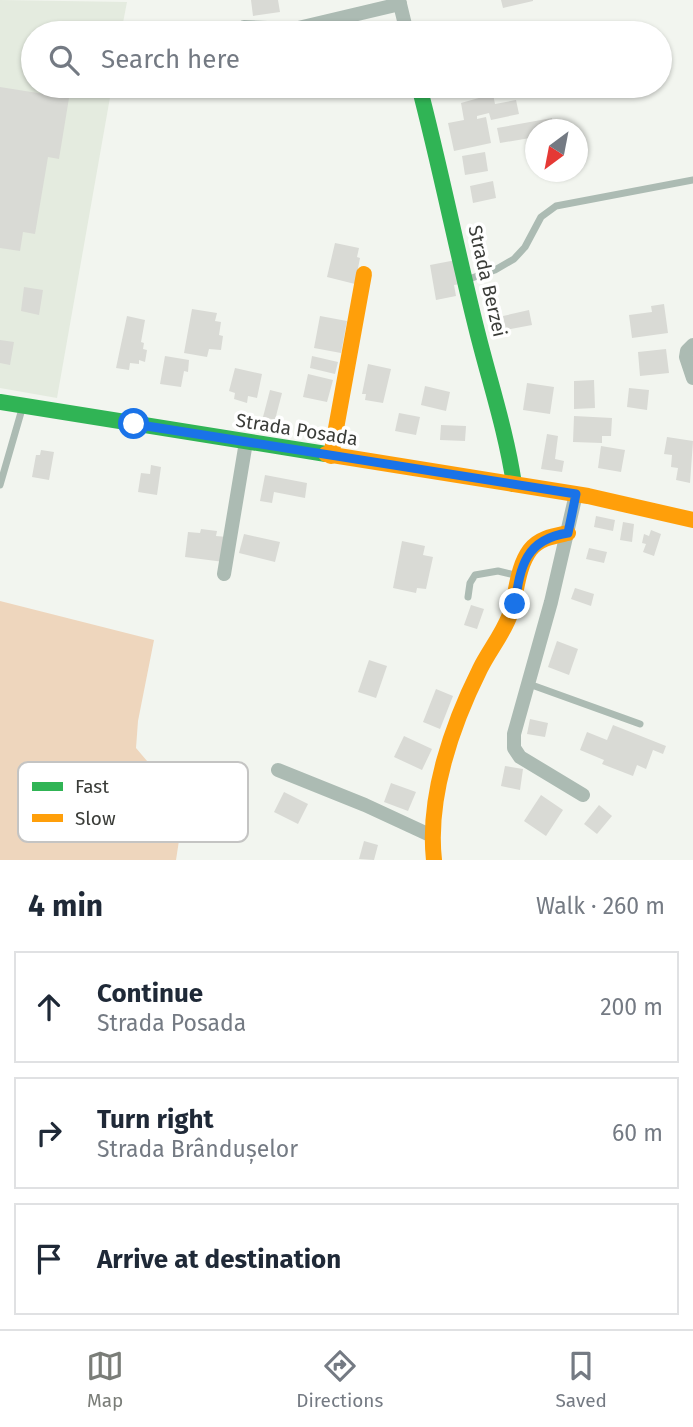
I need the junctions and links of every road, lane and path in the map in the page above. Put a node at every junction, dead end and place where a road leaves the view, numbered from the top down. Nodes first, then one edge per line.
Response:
1 (400, 2) edge
2 (325, 21) edge
3 (404, 21) edge
4 (422, 98) edge
5 (693, 180) edge
6 (364, 274) dead end
7 (466, 280) junction
8 (693, 345) edge
9 (693, 378) edge
10 (0, 402) edge
11 (23, 406) junction
12 (246, 442) junction
13 (331, 456) junction
14 (0, 485) edge
15 (514, 485) junction
16 (582, 495) junction
17 (693, 520) edge
18 (568, 533) junction
19 (224, 574) dead end
20 (520, 576) junction
21 (468, 597) dead end
22 (528, 684) junction
23 (640, 724) dead end
24 (278, 770) dead end
25 (583, 794) dead end
26 (432, 836) junction
27 (434, 860) edge

1 - 2 street
1 - 3 street
4 - 7 street, Strada Berzei
5 - 7 lane
6 - 13 street
7 - 15 street, Strada Berzei
8 - 9 street
10 - 11 street, Strada Posada
11 - 12 street, Strada Posada
11 - 14 lane
12 - 13 street, Strada Posada
12 - 19 street
13 - 15 street, Strada Posada
15 - 16 street, Strada Posada
16 - 17 street, Strada Posada
16 - 18 street
18 - 20 street
18 - 22 street
20 - 21 lane
20 - 26 street
22 - 23 lane
22 - 25 street
24 - 26 street
26 - 27 street

